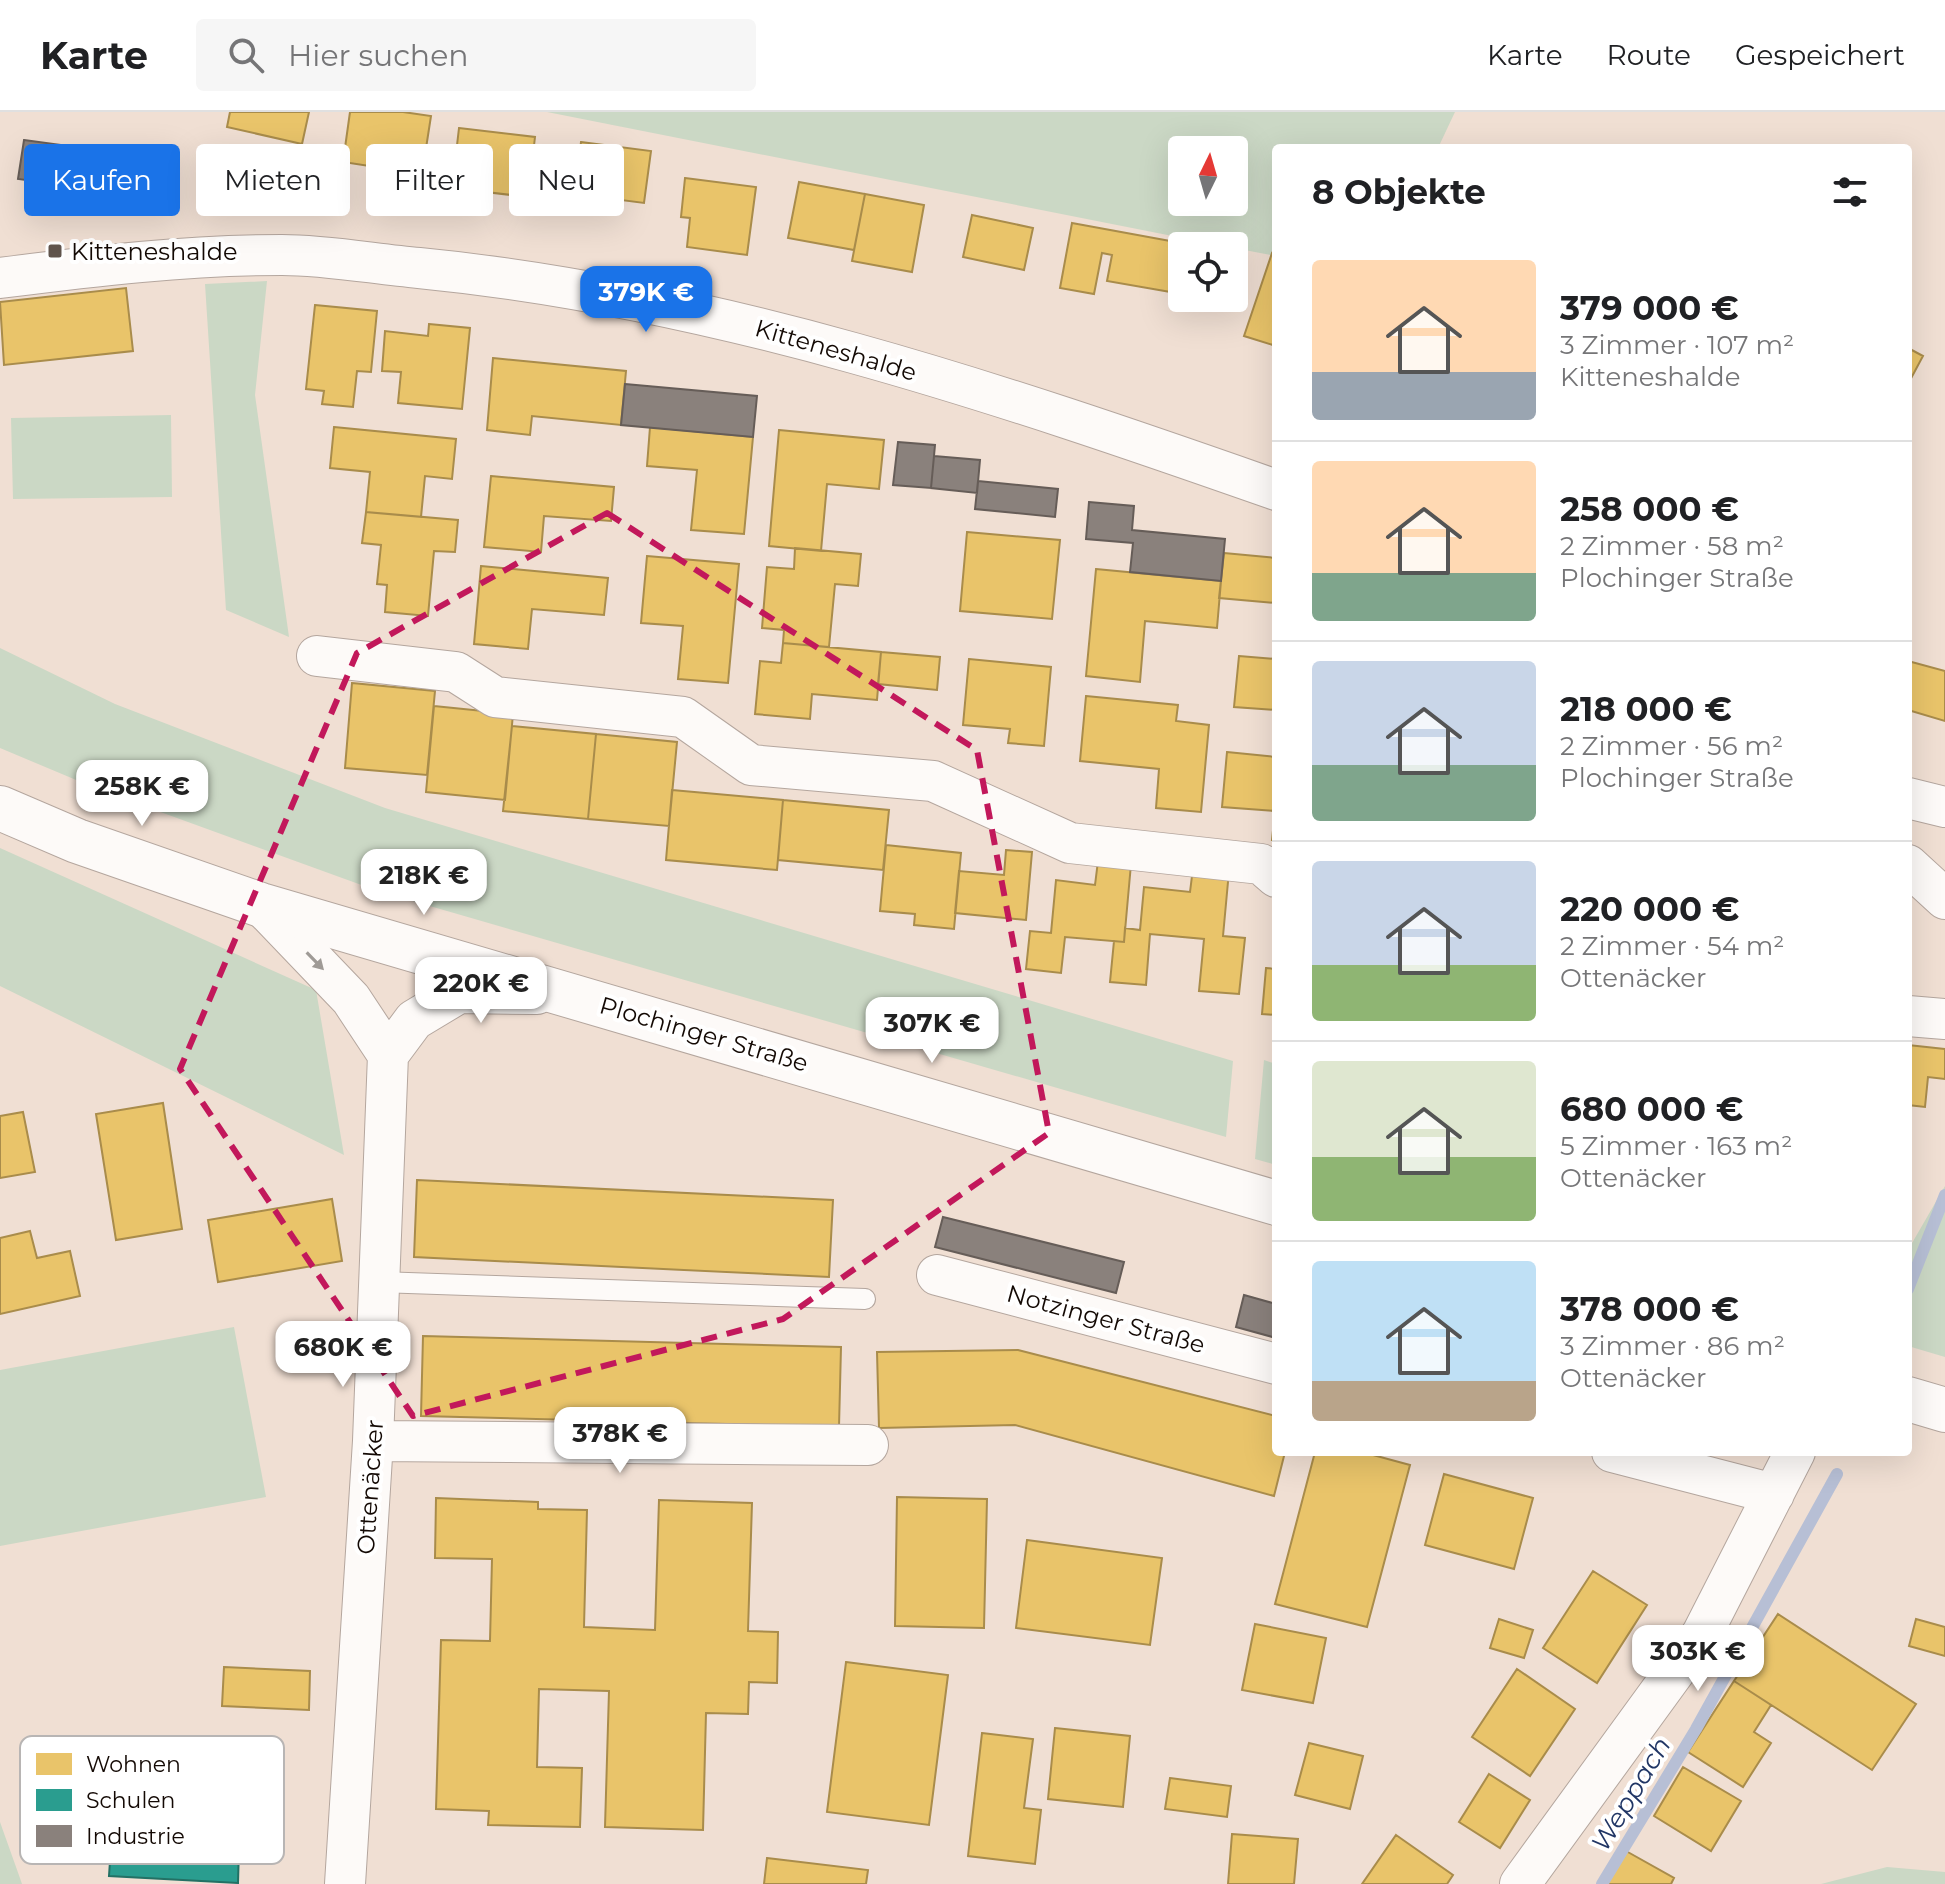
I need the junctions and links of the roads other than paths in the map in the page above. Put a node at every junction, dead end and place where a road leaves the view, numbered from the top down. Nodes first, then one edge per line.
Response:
1 (0, 278) edge
2 (1272, 489) edge
3 (317, 656) dead end
4 (1912, 799) edge
5 (1945, 807) edge
6 (0, 808) edge
7 (1912, 869) edge
8 (1272, 874) edge
9 (1945, 899) edge
10 (261, 905) junction
11 (569, 994) junction
12 (1912, 1016) edge
13 (1945, 1019) edge
14 (388, 1055) junction
15 (1272, 1202) edge
16 (937, 1275) dead end
17 (379, 1282) junction
18 (865, 1299) dead end
19 (1272, 1363) edge
20 (1912, 1400) edge
21 (1945, 1410) edge
22 (373, 1441) junction
23 (868, 1445) dead end
24 (1627, 1456) edge
25 (1793, 1456) edge
26 (1774, 1494) junction
27 (345, 1884) edge
28 (1520, 1884) edge

1 - 2 street, Kitteneshalde
3 - 8 street
4 - 5 street
6 - 10 main road, Plochinger Straße
7 - 9 street
10 - 11 main road, Plochinger Straße
10 -> 14 street
11 - 14 street
11 - 15 main road, Plochinger Straße
12 - 13 street
14 - 17 street, Ottenäcker
16 - 19 street, Notzinger Straße
17 - 18 lane
17 - 22 street, Ottenäcker
20 - 21 main road
22 - 23 street
22 - 27 street, Ottenäcker
24 - 26 street
25 - 26 street
26 - 28 street

